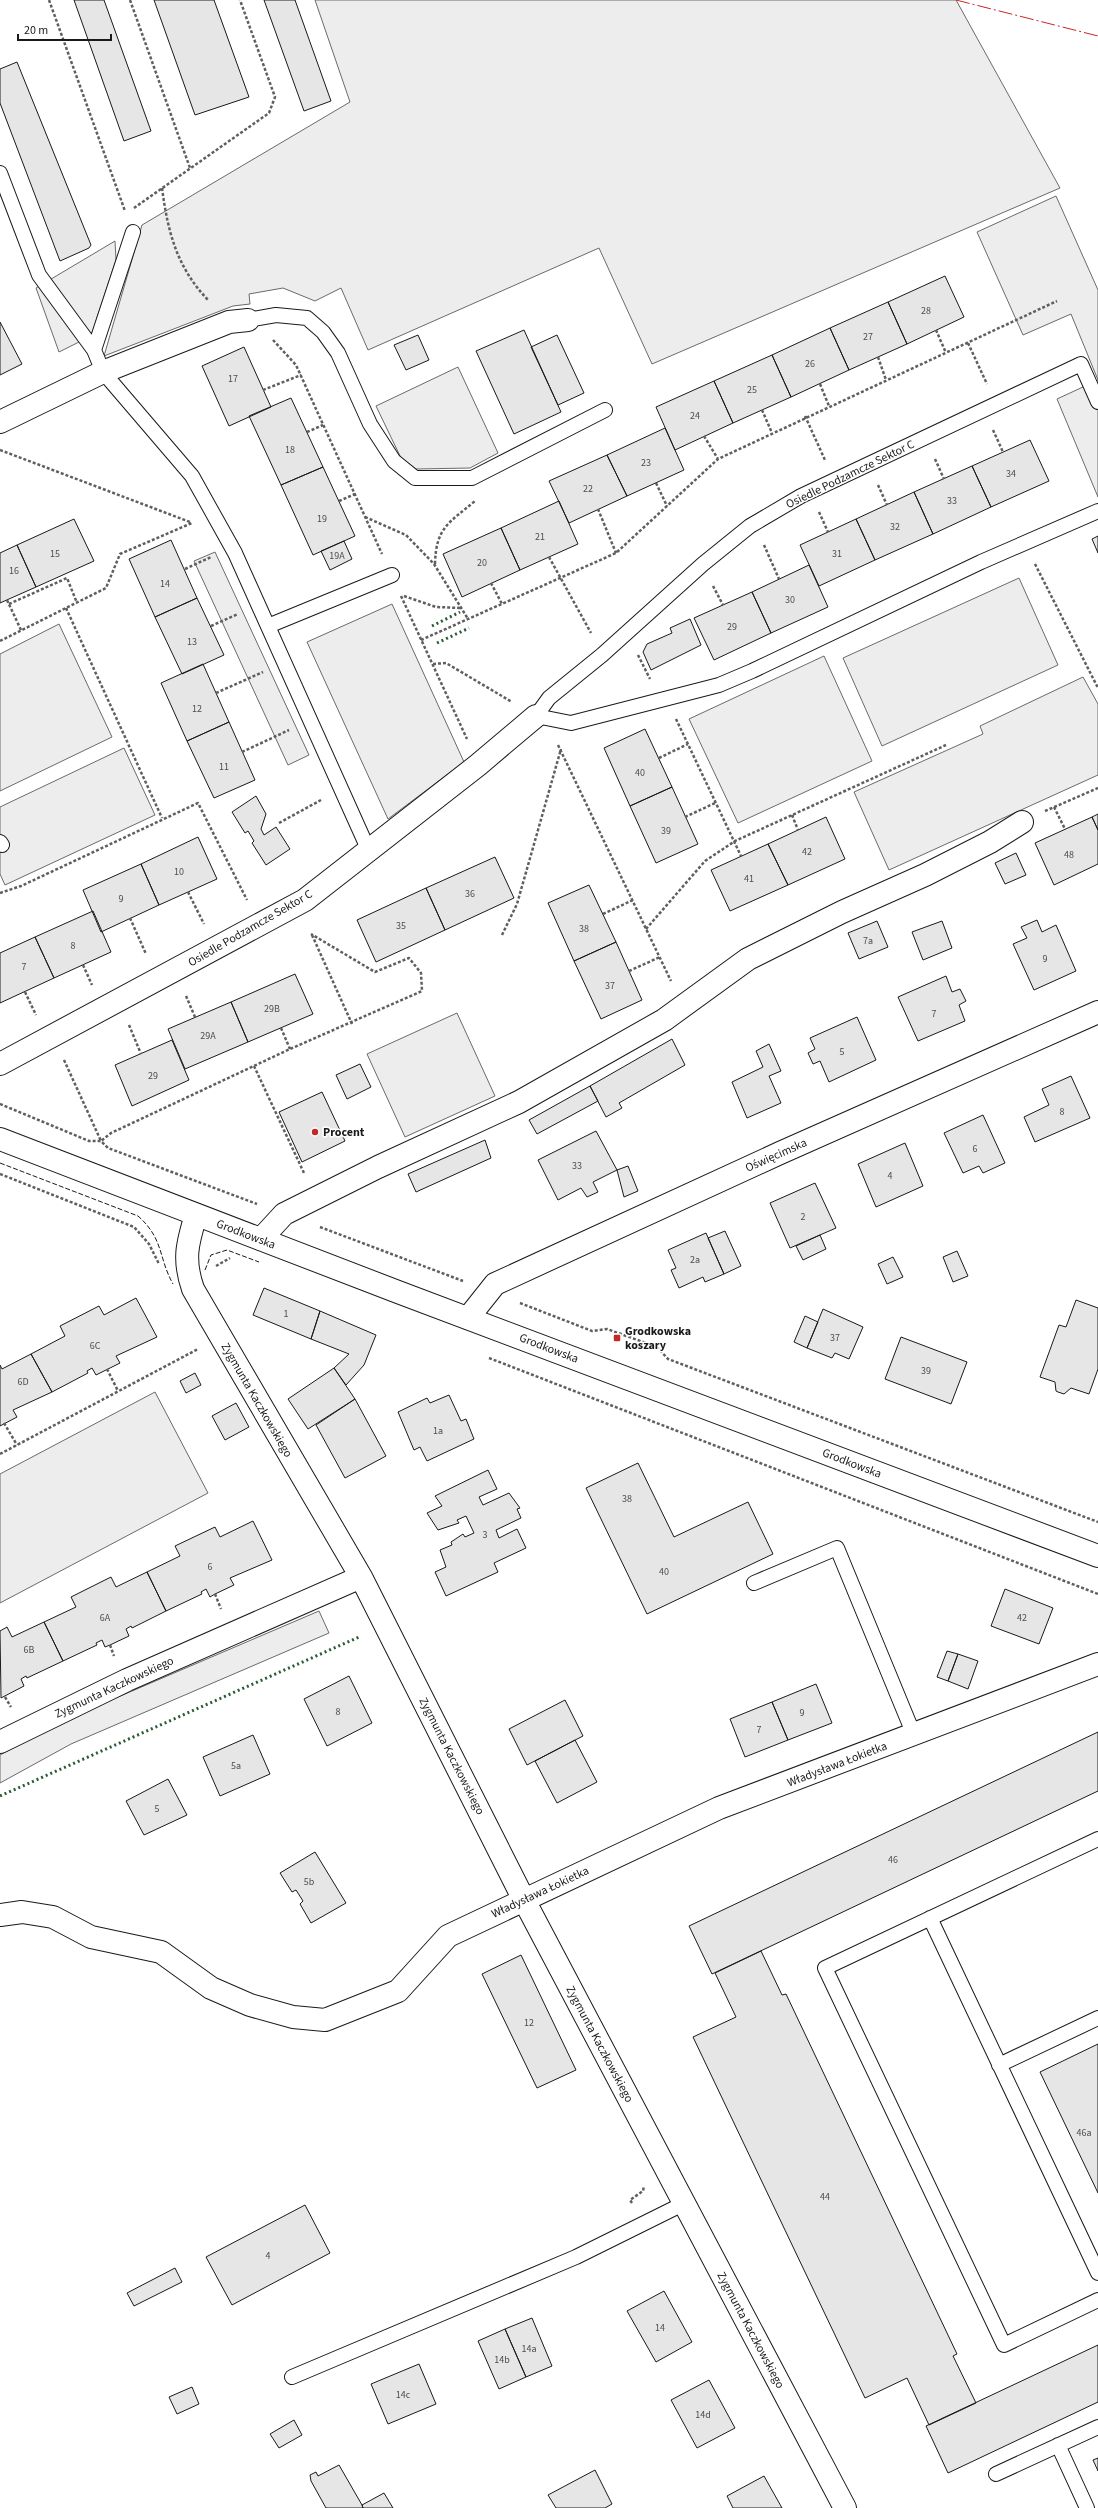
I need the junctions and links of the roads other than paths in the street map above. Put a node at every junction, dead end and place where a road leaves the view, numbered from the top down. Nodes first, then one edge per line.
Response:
1 (0, 173) edge
2 (133, 232) dead end
3 (239, 321) joint
4 (94, 350) junction
5 (103, 372) junction
6 (1098, 402) edge
7 (605, 410) dead end
8 (0, 422) edge
9 (1098, 511) edge
10 (392, 575) road end
11 (268, 626) junction
12 (536, 716) junction
13 (1022, 822) road end
14 (368, 851) junction
15 (1098, 1012) edge
16 (0, 1064) edge
17 (0, 1139) edge
18 (196, 1215) junction
19 (261, 1239) junction
20 (468, 1318) junction
21 (1098, 1556) edge
22 (361, 1577) junction
23 (754, 1582) dead end
24 (1098, 1664) edge
25 (914, 1735) junction
26 (0, 1742) edge
27 (1098, 1839) edge
28 (524, 1900) junction
29 (0, 1915) edge
30 (930, 1918) junction
31 (1098, 2018) edge
32 (999, 2064) junction
33 (685, 2203) junction
34 (1098, 2273) edge
35 (1098, 2300) edge
36 (292, 2377) dead end
37 (1098, 2427) edge
38 (1058, 2446) junction
39 (996, 2474) dead end
40 (845, 2508) edge
41 (1087, 2508) edge

1 - 4 lane
2 - 4 lane
3 - 5 street
3 - 7 lane
4 - 5 lane
5 - 8 street
5 - 11 lane
6 - 12 lane, Osiedle Podzamcze Sektor C
9 - 12 lane
10 - 11 lane
11 - 14 lane
12 - 14 street, Osiedle Podzamcze Sektor C
13 - 19 street
14 - 16 street, Osiedle Podzamcze Sektor C
15 - 20 street, Oświęcimska
17 - 18 street, Grodkowska
18 - 19 street, Grodkowska
18 - 22 street, Zygmunta Kaczkowskiego
19 - 20 street, Grodkowska
20 - 21 street, Grodkowska
22 - 26 street, Zygmunta Kaczkowskiego
22 - 28 street, Zygmunta Kaczkowskiego
23 - 25 lane
24 - 25 street, Władysława Łokietka
25 - 28 street, Władysława Łokietka
27 - 30 lane
28 - 29 street, Władysława Łokietka
28 - 33 street, Zygmunta Kaczkowskiego
30 - 32 lane
30 - 35 lane
31 - 32 lane
32 - 34 lane
33 - 36 lane
33 - 40 street, Zygmunta Kaczkowskiego
37 - 38 lane
38 - 39 lane
38 - 41 lane

